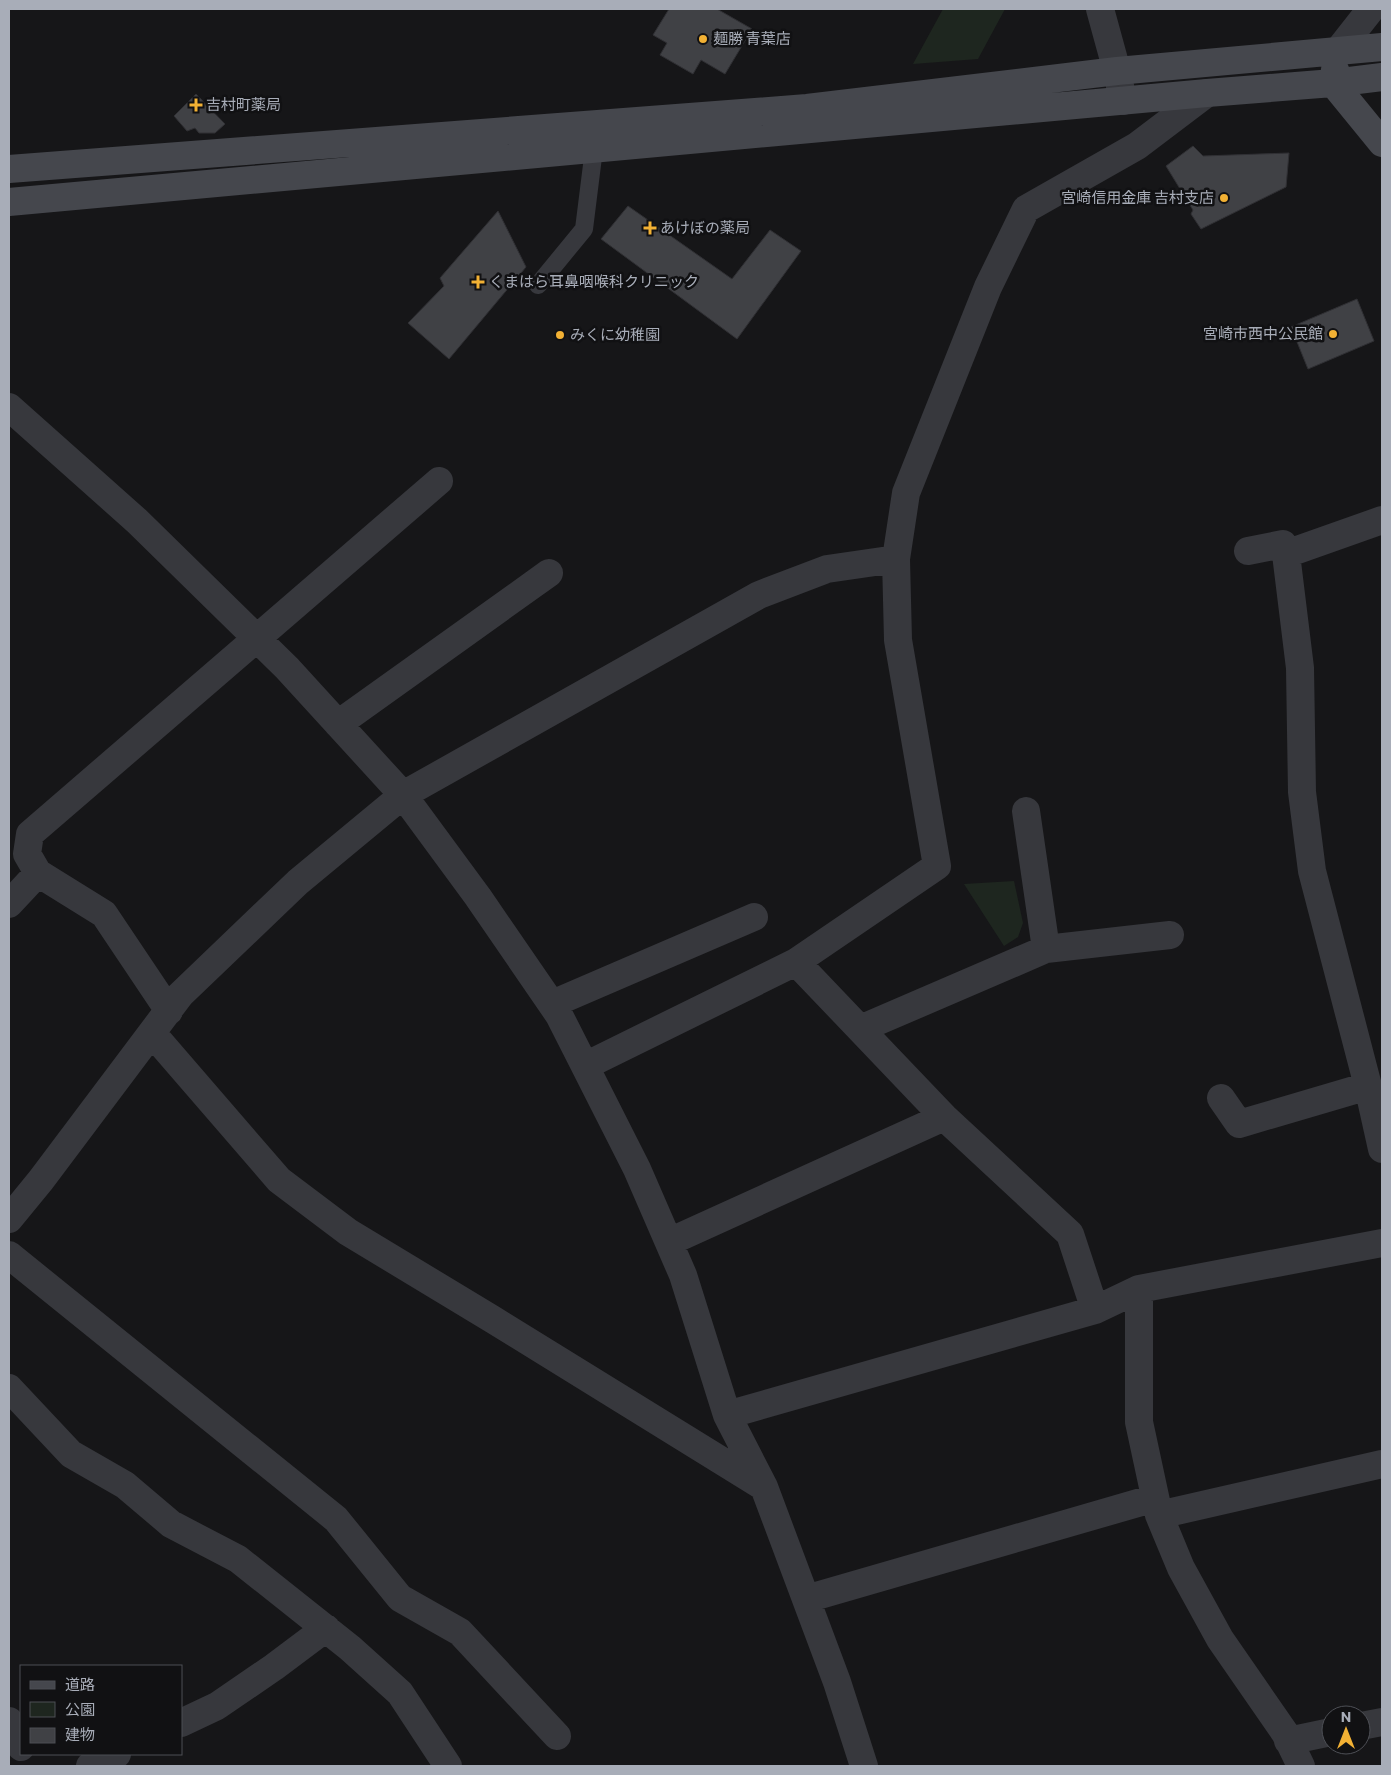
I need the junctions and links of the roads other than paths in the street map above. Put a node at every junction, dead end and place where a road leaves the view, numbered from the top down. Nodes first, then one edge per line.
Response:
1 (1100, 9) edge
2 (1371, 9) edge
3 (1382, 47) edge
4 (1338, 51) junction
5 (1117, 71) junction
6 (1382, 77) edge
7 (1333, 83) junction
8 (1208, 93) junction
9 (1123, 101) junction
10 (1382, 143) edge
11 (594, 149) junction
12 (9, 169) edge
13 (9, 202) edge
14 (538, 285) dead end
15 (10, 411) edge
16 (439, 481) dead end
17 (1382, 520) edge
18 (1248, 551) dead end
19 (1286, 554) junction
20 (896, 559) junction
21 (549, 573) dead end
22 (256, 638) junction
23 (338, 724) junction
24 (403, 796) junction
25 (1026, 811) dead end
26 (38, 873) junction
27 (9, 904) edge
28 (754, 917) dead end
29 (1170, 935) dead end
30 (1046, 950) junction
31 (796, 962) junction
32 (552, 1004) junction
33 (169, 1010) junction
34 (860, 1029) junction
35 (152, 1033) junction
36 (585, 1066) junction
37 (1368, 1086) junction
38 (1221, 1098) dead end
39 (944, 1117) junction
40 (1382, 1149) edge
41 (9, 1219) edge
42 (669, 1242) junction
43 (1382, 1243) edge
44 (9, 1256) edge
45 (1139, 1289) junction
46 (1094, 1310) junction
47 (9, 1388) edge
48 (727, 1415) junction
49 (1382, 1464) edge
50 (764, 1487) junction
51 (1157, 1506) junction
52 (806, 1599) junction
53 (326, 1628) junction
54 (9, 1721) edge
55 (182, 1723) edge
56 (1321, 1734) edge
57 (557, 1736) dead end
58 (1288, 1741) junction
59 (20, 1745) edge
60 (114, 1755) edge
61 (90, 1766) edge
62 (448, 1766) edge
63 (864, 1766) edge
64 (1301, 1766) edge

1 - 5 street
2 - 4 street
3 - 4 street
4 - 5 street
4 - 7 street
5 - 9 street
5 - 12 street
6 - 7 street
7 - 8 street
7 - 10 street
8 - 9 street
8 - 20 street
9 - 11 street
11 - 13 street
11 - 14 lane
15 - 22 street
16 - 22 street
17 - 19 street
18 - 19 street
19 - 37 street
20 - 24 street
20 - 31 street
21 - 23 street
22 - 23 street
22 - 26 street
23 - 24 street
24 - 32 street
24 - 33 street
25 - 30 street
26 - 27 street
26 - 33 street
28 - 32 street
29 - 30 street
30 - 34 street
31 - 34 street
31 - 36 street
32 - 36 street
33 - 35 street
34 - 39 street
35 - 41 street
35 - 50 street
36 - 42 street
37 - 38 street
37 - 40 street
39 - 42 street
39 - 46 street
42 - 48 street
43 - 45 street
44 - 57 street
45 - 46 street
45 - 51 street
46 - 48 street
47 - 53 street
48 - 50 street
49 - 51 street
50 - 52 street
51 - 52 street
51 - 58 street
52 - 63 street
53 - 55 street
53 - 62 street
54 - 59 street
56 - 58 street
58 - 64 street
60 - 61 street

